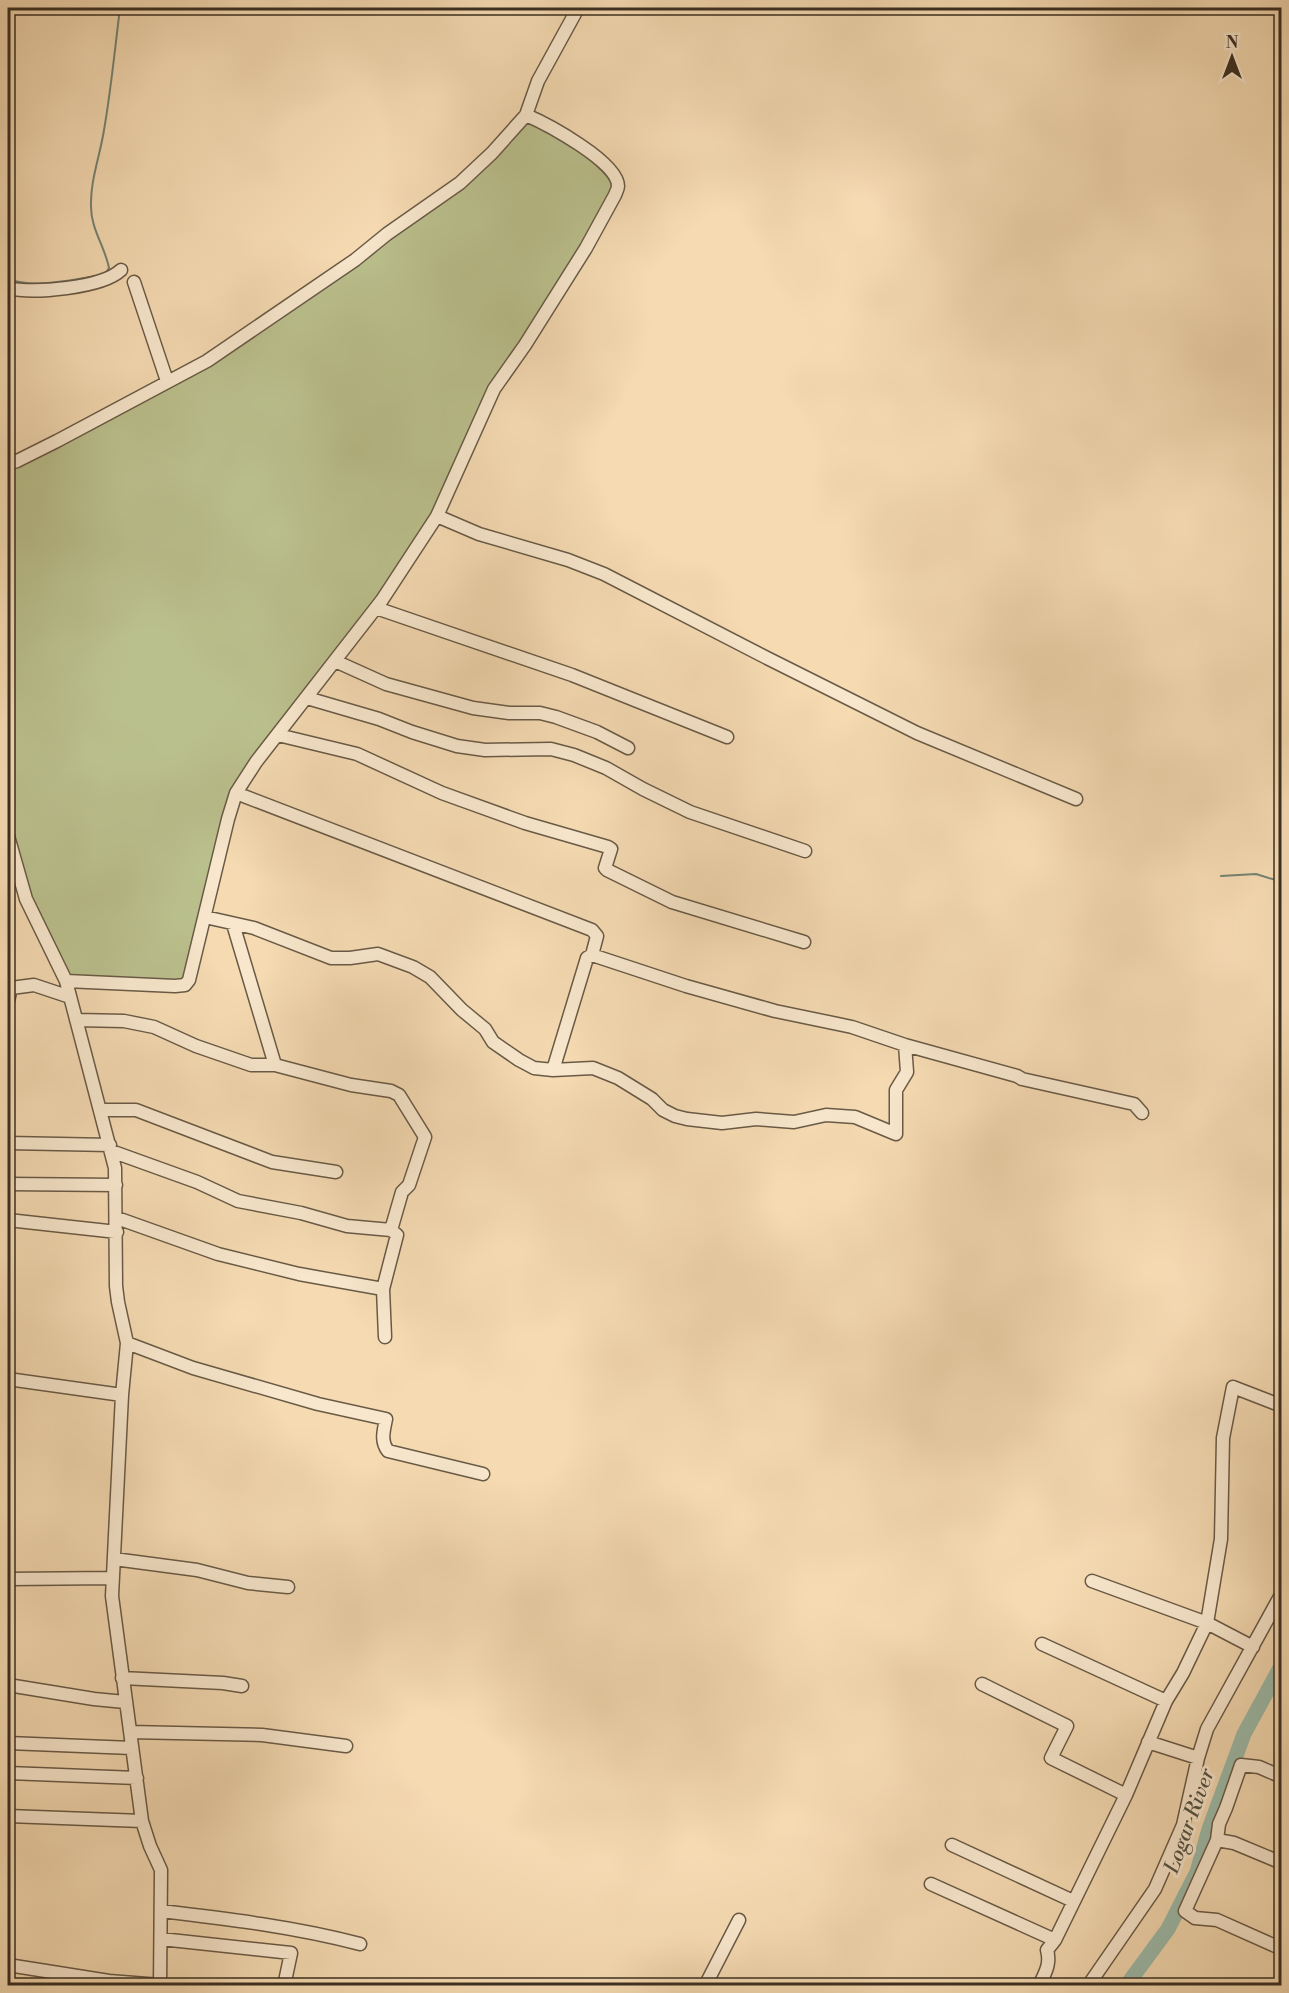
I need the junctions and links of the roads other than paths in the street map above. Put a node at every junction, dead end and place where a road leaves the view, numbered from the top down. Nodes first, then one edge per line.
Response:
1 (578, 8) edge
2 (526, 115) junction
3 (121, 270) dead end
4 (134, 282) dead end
5 (8, 288) edge
6 (167, 381) junction
7 (8, 464) edge
8 (437, 516) junction
9 (376, 608) junction
10 (335, 661) junction
11 (307, 698) junction
12 (278, 735) junction
13 (727, 737) dead end
14 (628, 748) dead end
15 (236, 793) junction
16 (1077, 799) dead end
17 (8, 836) edge
18 (805, 851) dead end
19 (205, 917) junction
20 (233, 924) junction
21 (804, 942) dead end
22 (592, 955) junction
23 (66, 981) junction
24 (70, 997) junction
25 (8, 1001) edge
26 (76, 1020) junction
27 (905, 1045) junction
28 (275, 1065) junction
29 (553, 1070) junction
30 (100, 1110) junction
31 (1142, 1113) dead end
32 (8, 1143) edge
33 (110, 1148) junction
34 (336, 1172) dead end
35 (8, 1184) edge
36 (116, 1185) junction
37 (117, 1218) junction
38 (8, 1220) edge
39 (391, 1230) junction
40 (117, 1232) junction
41 (383, 1289) junction
42 (385, 1337) dead end
43 (127, 1343) junction
44 (15, 1380) dead end
45 (122, 1395) junction
46 (1281, 1406) edge
47 (483, 1474) dead end
48 (114, 1559) junction
49 (113, 1578) junction
50 (8, 1579) edge
51 (1092, 1581) dead end
52 (288, 1587) dead end
53 (1281, 1593) edge
54 (1208, 1623) junction
55 (1042, 1644) dead end
56 (1253, 1647) junction
57 (122, 1678) junction
58 (982, 1684) dead end
59 (8, 1685) edge
60 (242, 1686) dead end
61 (1166, 1701) junction
62 (125, 1702) junction
63 (130, 1732) junction
64 (1148, 1742) junction
65 (8, 1743) edge
66 (346, 1746) dead end
67 (132, 1748) junction
68 (1197, 1758) junction
69 (8, 1773) edge
70 (1281, 1777) edge
71 (137, 1778) junction
72 (1126, 1796) junction
73 (8, 1816) edge
74 (142, 1821) junction
75 (1217, 1840) junction
76 (952, 1845) dead end
77 (1281, 1863) edge
78 (931, 1884) dead end
79 (1073, 1901) junction
80 (161, 1911) junction
81 (739, 1920) dead end
82 (161, 1939) junction
83 (1055, 1940) junction
84 (360, 1944) dead end
85 (1281, 1949) edge
86 (8, 1965) edge
87 (160, 1985) edge
88 (284, 1986) edge
89 (705, 1986) edge
90 (1039, 1986) edge
91 (1088, 1986) edge

1 - 2 street
2 - 6 street
2 - 8 street
3 - 5 street
4 - 6 street
6 - 7 street
8 - 9 street
8 - 16 street
9 - 10 street
9 - 13 street
10 - 11 street
10 - 14 street
11 - 12 street
11 - 18 street
12 - 15 street
12 - 21 street
15 - 19 street
15 - 22 street
17 - 23 street
19 - 20 street
19 - 23 street
20 - 28 street
20 - 29 street
22 - 27 street
22 - 29 street
23 - 24 street
24 - 25 street
24 - 26 street
26 - 28 street
26 - 30 street
27 - 29 street
27 - 31 street
28 - 39 street
30 - 33 street
30 - 34 street
32 - 33 street
33 - 36 street
33 - 39 street
35 - 36 street
36 - 37 street
37 - 40 street
37 - 41 street
38 - 40 street
39 - 41 street
40 - 43 street
41 - 42 street
43 - 45 street
43 - 47 street
44 - 45 street
45 - 48 street
46 - 54 street
48 - 49 street
48 - 52 street
49 - 50 street
49 - 57 street
51 - 54 street
53 - 56 street
54 - 56 street
54 - 61 street
55 - 61 street
56 - 68 street
57 - 60 street
57 - 62 street
58 - 72 street
59 - 62 street
61 - 64 street
62 - 63 street
63 - 66 street
63 - 67 street
64 - 68 street
64 - 72 street
65 - 67 street
67 - 71 street
68 - 91 street
69 - 71 street
70 - 75 street
71 - 74 street
72 - 79 street
73 - 74 street
74 - 80 street
75 - 77 street
75 - 85 street
76 - 79 street
78 - 83 street
79 - 83 street
80 - 82 street
80 - 84 street
81 - 89 street
82 - 87 street
82 - 88 street
83 - 90 street
86 - 87 street

